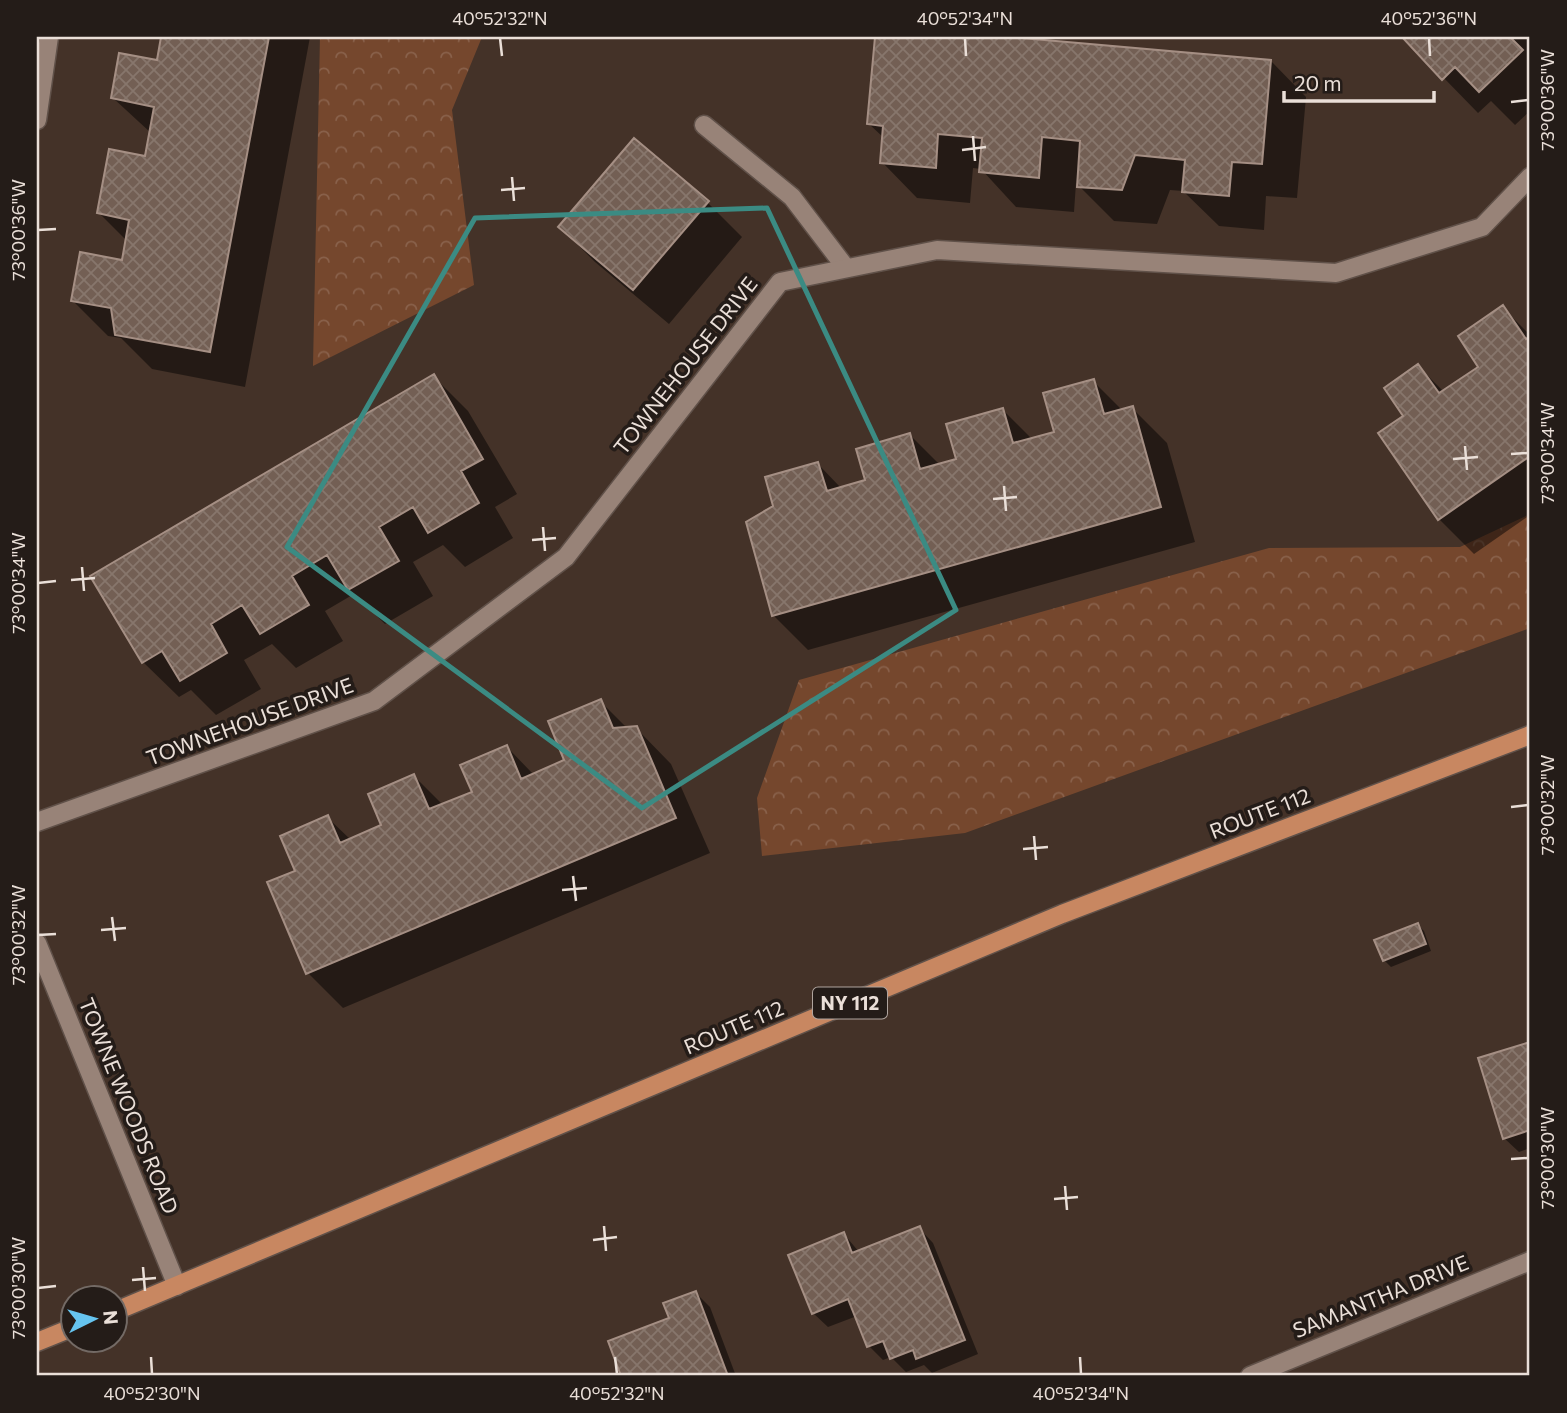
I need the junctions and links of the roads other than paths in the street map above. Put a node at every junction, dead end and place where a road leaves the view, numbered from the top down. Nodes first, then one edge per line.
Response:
1 (49, 37) edge
2 (37, 120) edge
3 (704, 125) dead end
4 (1530, 177) edge
5 (846, 268) junction
6 (1530, 735) edge
7 (37, 822) edge
8 (37, 943) edge
9 (1529, 1264) edge
10 (177, 1286) junction
11 (130, 1305) edge
12 (60, 1333) edge
13 (37, 1342) edge
14 (1250, 1376) edge

1 - 2 street
3 - 5 street
4 - 5 street, TOWNEHOUSE DRIVE
5 - 7 street, TOWNEHOUSE DRIVE
6 - 10 main road, ROUTE 112 / NY 112
8 - 10 street, TOWNE WOODS ROAD
9 - 14 street, SAMANTHA DRIVE
10 - 11 main road, ROUTE 112 / NY 112
12 - 13 main road

